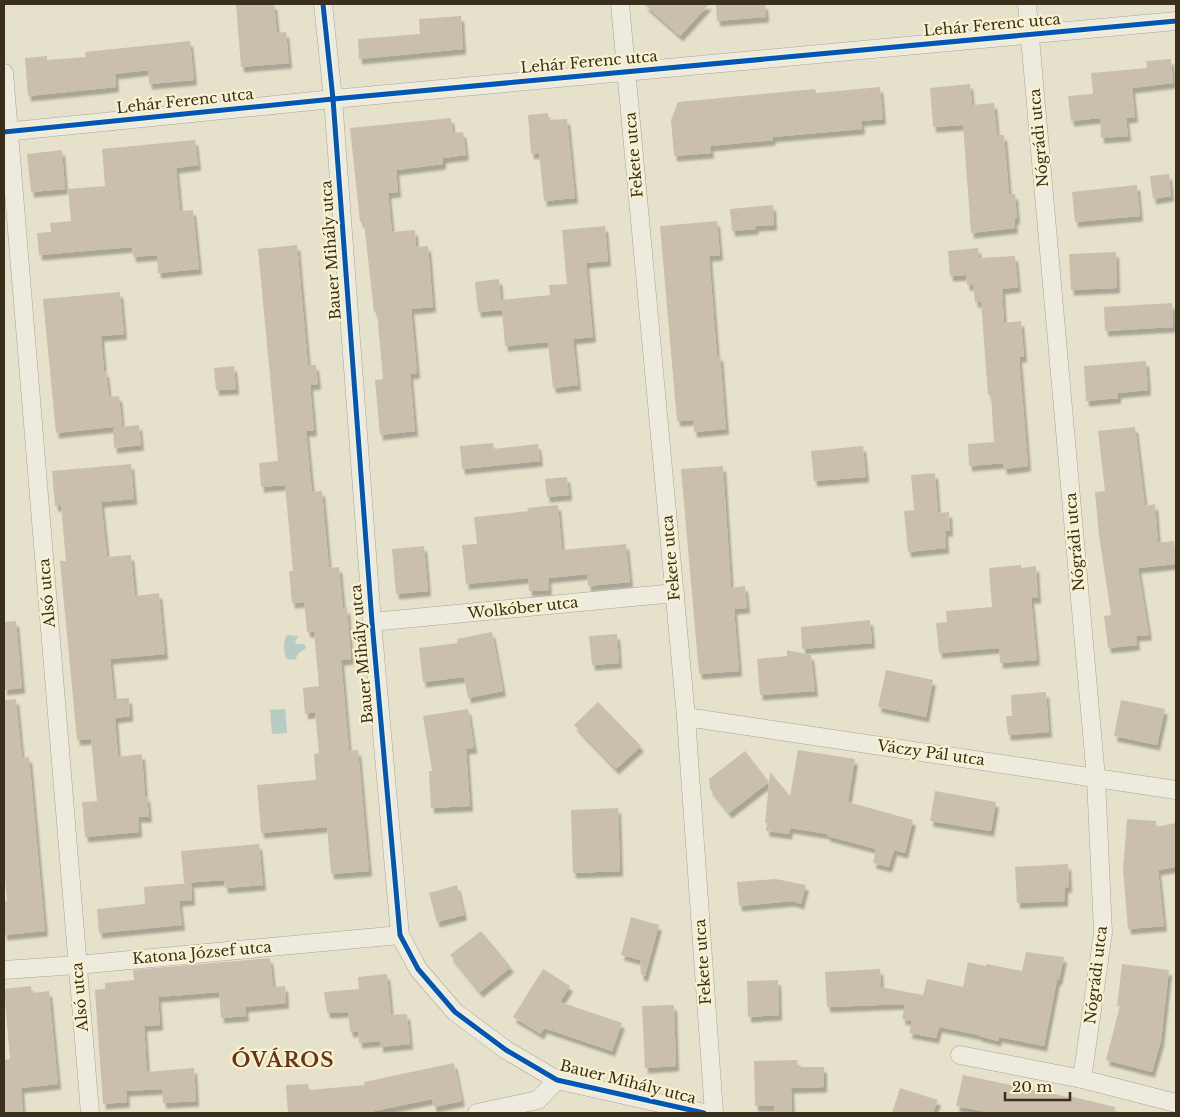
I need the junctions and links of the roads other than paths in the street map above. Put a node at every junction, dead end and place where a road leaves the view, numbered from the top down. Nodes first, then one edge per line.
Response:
1 (323, 4) edge
2 (620, 4) edge
3 (1027, 4) edge
4 (1176, 22) edge
5 (1030, 34) junction
6 (626, 71) junction
7 (4, 73) edge
8 (333, 99) junction
9 (7, 132) edge
10 (675, 593) junction
11 (372, 622) junction
12 (686, 716) junction
13 (1096, 778) junction
14 (1176, 790) edge
15 (400, 934) junction
16 (77, 965) junction
17 (4, 970) edge
18 (960, 1055) dead end
19 (1082, 1079) junction
20 (557, 1080) junction
21 (1176, 1103) edge
22 (90, 1113) edge
23 (477, 1113) edge
24 (704, 1113) edge
25 (714, 1113) edge

1 - 8 street, Bauer Mihály utca
2 - 6 street, Fekete utca
3 - 5 street, Nógrádi utca
4 - 5 street, Lehár Ferenc utca
5 - 6 street, Lehár Ferenc utca
5 - 13 street, Nógrádi utca
6 - 8 street, Lehár Ferenc utca
6 - 10 street, Fekete utca
7 - 9 street, Alsó utca
8 - 9 street, Lehár Ferenc utca
8 - 11 street, Bauer Mihály utca
9 - 16 street, Alsó utca
10 - 11 street, Wolkóber utca
10 - 12 street, Fekete utca
11 - 15 street, Bauer Mihály utca
12 - 13 street, Váczy Pál utca
12 - 25 street, Fekete utca
13 - 14 street, Váczy Pál utca
13 - 19 street, Nógrádi utca
15 - 16 street, Katona József utca
15 - 20 street, Bauer Mihály utca
16 - 17 street, Katona József utca
16 - 22 street, Alsó utca
18 - 19 street
19 - 21 street
20 - 23 street
20 - 24 street, Bauer Mihály utca

